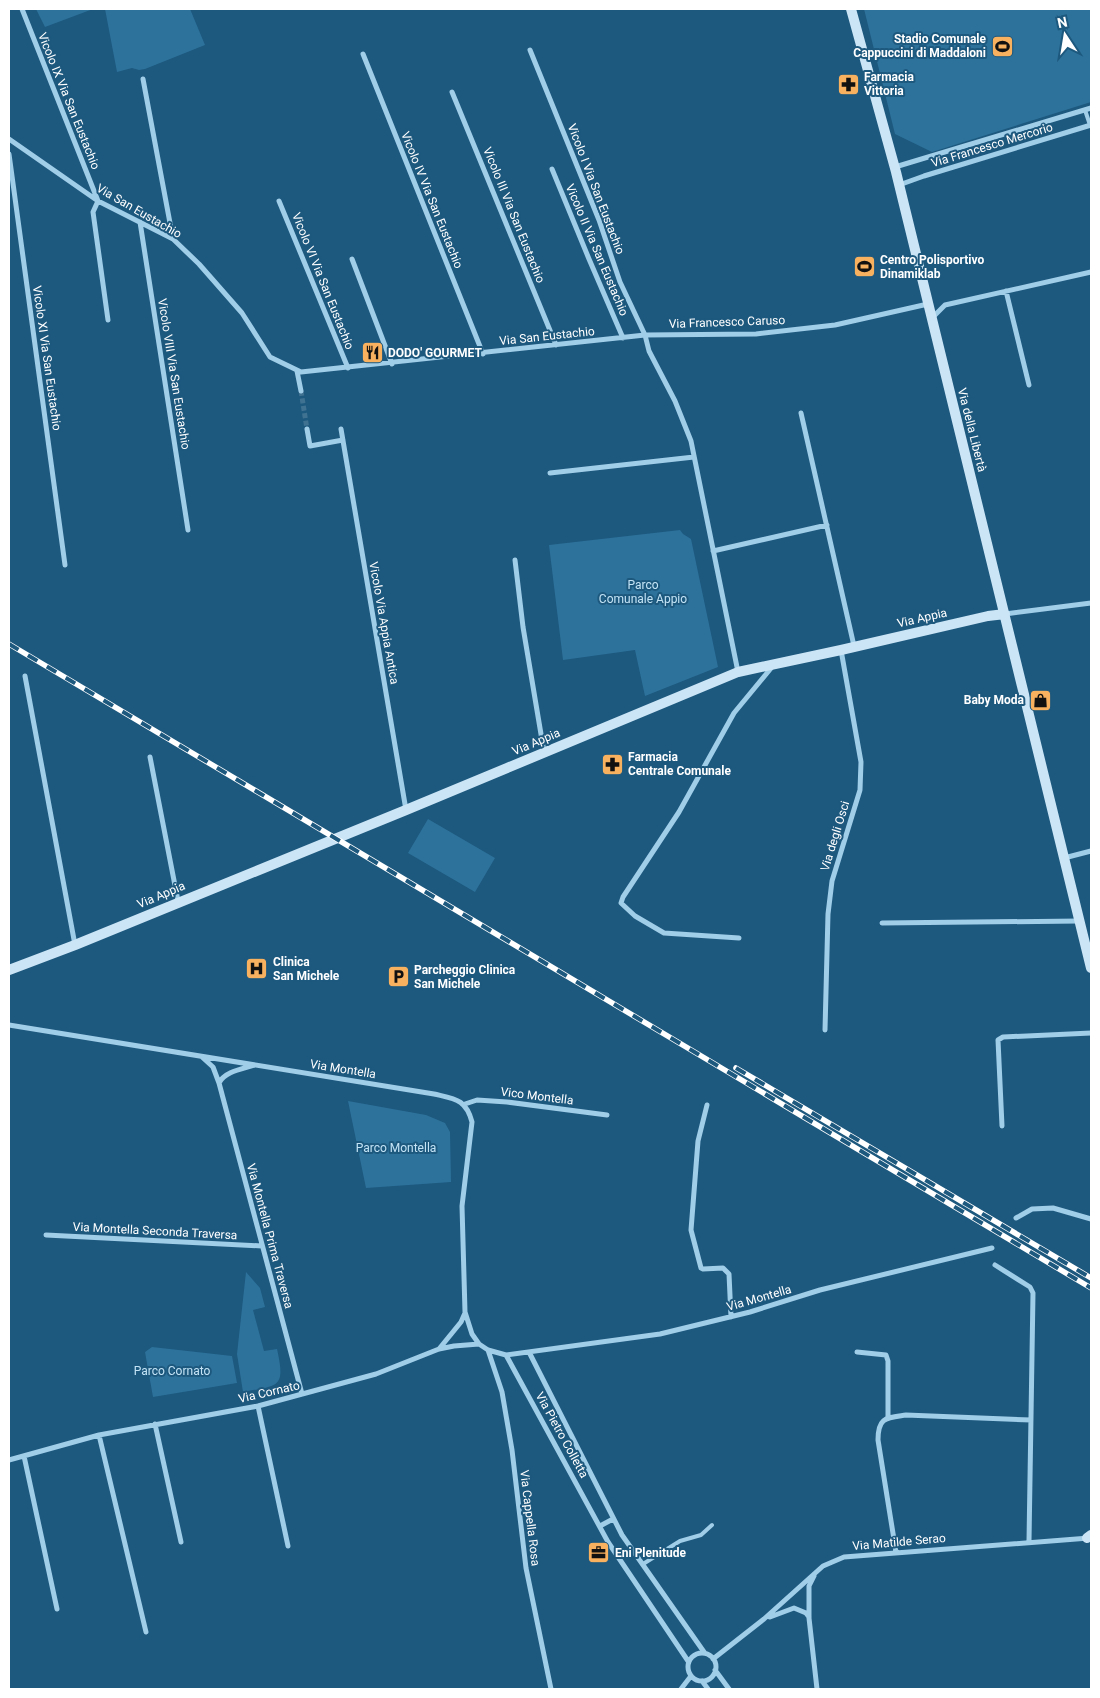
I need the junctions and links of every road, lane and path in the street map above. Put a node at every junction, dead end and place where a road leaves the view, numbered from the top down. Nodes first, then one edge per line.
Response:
1 (22, 9) edge
2 (851, 9) edge
3 (530, 50) dead end
4 (362, 54) dead end
5 (143, 79) dead end
6 (452, 92) dead end
7 (1088, 109) edge
8 (1091, 125) edge
9 (9, 139) edge
10 (9, 154) edge
11 (895, 167) junction
12 (552, 169) dead end
13 (899, 185) junction
14 (279, 200) dead end
15 (98, 201) junction
16 (140, 222) junction
17 (172, 239) junction
18 (352, 259) dead end
19 (1091, 272) edge
20 (1006, 291) junction
21 (928, 304) junction
22 (932, 319) junction
23 (108, 320) dead end
24 (645, 335) junction
25 (623, 338) junction
26 (556, 345) junction
27 (483, 354) junction
28 (392, 364) junction
29 (348, 368) junction
30 (297, 371) junction
31 (1029, 385) dead end
32 (301, 391) tunnel mouth
33 (801, 413) dead end
34 (307, 429) tunnel mouth
35 (341, 429) dead end
36 (342, 440) junction
37 (694, 456) junction
38 (550, 473) dead end
39 (827, 525) junction
40 (188, 530) dead end
41 (713, 551) junction
42 (515, 560) dead end
43 (65, 565) dead end
44 (1091, 602) edge
45 (1004, 614) junction
46 (854, 647) junction
47 (841, 650) junction
48 (773, 664) junction
49 (738, 672) junction
50 (26, 676) dead end
51 (544, 752) junction
52 (150, 756) dead end
53 (406, 810) junction
54 (1091, 851) edge
55 (1064, 858) junction
56 (178, 901) junction
57 (1080, 921) junction
58 (882, 923) dead end
59 (739, 938) dead end
60 (75, 944) junction
61 (1091, 968) edge
62 (9, 970) edge
63 (9, 1025) edge
64 (825, 1030) dead end
65 (1091, 1034) edge
66 (199, 1056) junction
67 (257, 1065) junction
68 (219, 1083) junction
69 (465, 1104) junction
70 (706, 1105) dead end
71 (607, 1115) dead end
72 (1002, 1126) dead end
73 (1016, 1218) dead end
74 (1091, 1219) edge
75 (46, 1235) dead end
76 (262, 1246) junction
77 (992, 1248) dead end
78 (995, 1265) dead end
79 (465, 1312) junction
80 (731, 1317) junction
81 (479, 1344) junction
82 (439, 1349) junction
83 (488, 1350) junction
84 (529, 1352) junction
85 (857, 1352) dead end
86 (506, 1355) junction
87 (302, 1394) junction
88 (258, 1406) junction
89 (888, 1418) junction
90 (1031, 1420) junction
91 (156, 1424) junction
92 (100, 1435) junction
93 (24, 1456) junction
94 (9, 1460) edge
95 (613, 1519) junction
96 (712, 1525) dead end
97 (600, 1526) junction
98 (1090, 1537) edge
99 (1029, 1541) junction
100 (181, 1542) dead end
101 (288, 1546) dead end
102 (896, 1552) junction
103 (643, 1564) junction
104 (815, 1574) junction
105 (57, 1609) dead end
106 (809, 1618) junction
107 (764, 1619) junction
108 (146, 1632) dead end
109 (704, 1652) junction
110 (714, 1659) junction
111 (688, 1661) junction
112 (715, 1670) junction
113 (691, 1676) junction
114 (702, 1681) junction
115 (551, 1689) edge
116 (681, 1689) edge
117 (708, 1689) edge
118 (729, 1689) edge
119 (817, 1689) edge

1 - 15 street, Vicolo IX Via San Eustachio
2 - 11 street, Via della Libertà
3 - 24 street, Vicolo I Via San Eustachio
4 - 27 street, Vicolo IV Via San Eustachio
5 - 17 street
6 - 26 street, Vicolo III Via San Eustachio
7 - 8 lane, Via Francesco Mercorio
7 - 11 street, Via Francesco Mercorio
8 - 13 street, Via Francesco Mercorio
9 - 15 street, Via San Eustachio
10 - 43 street, Vicolo XI Via San Eustachio
11 - 13 street, Via della Libertà
12 - 25 street, Vicolo II Via San Eustachio
13 - 21 street, Via della Libertà
14 - 29 street, Vicolo VI Via San Eustachio
15 - 16 street, Via San Eustachio
15 - 23 street
16 - 17 street, Via San Eustachio
16 - 40 street, Vicolo VIII Via San Eustachio
17 - 30 street, Via San Eustachio
18 - 28 street
19 - 20 street
20 - 22 street
20 - 31 street
21 - 22 street, Via della Libertà
21 - 24 street, Via Francesco Caruso
22 - 45 street, Via della Libertà
24 - 25 street, Via San Eustachio
24 - 37 street
25 - 26 street, Via San Eustachio
26 - 27 street, Via San Eustachio
27 - 28 street, Via San Eustachio
28 - 29 street, Via San Eustachio
29 - 30 street, Via San Eustachio
30 - 32 street
33 - 39 street
34 - 36 street
35 - 36 street, Vicolo Via Appia Antica
36 - 53 street, Vicolo Via Appia Antica
37 - 38 street
37 - 41 street
39 - 41 street
39 - 46 street
41 - 49 street
42 - 51 street
44 - 45 street, Via Appia
45 - 46 street, Via Appia
45 - 55 street, Via della Libertà
46 - 47 street, Via Appia
47 - 48 street, Via Appia
47 - 64 street, Via degli Osci
48 - 49 street, Via Appia
48 - 59 street
49 - 51 street, Via Appia
50 - 60 street
51 - 53 street, Via Appia
52 - 56 street
53 - 56 street, Via Appia
54 - 55 street
55 - 57 street, Via della Libertà
56 - 60 street, Via Appia
57 - 58 street
57 - 61 street, Via della Libertà
60 - 62 street, Via Appia
63 - 66 street, Via Montella
65 - 72 street
66 - 67 street, Via Montella
66 - 68 street, Via Montella Prima Traversa
67 - 68 street
67 - 69 street, Via Montella
68 - 76 street, Via Montella Prima Traversa
69 - 71 street, Vico Montella
69 - 79 street
70 - 80 street
73 - 74 street
75 - 76 street, Via Montella Seconda Traversa
76 - 87 street, Via Montella Prima Traversa
77 - 80 street, Via Montella
78 - 90 street
79 - 81 street
79 - 82 street
80 - 84 street, Via Montella
81 - 82 street, Via Cornato
81 - 83 street
82 - 87 street, Via Cornato
83 - 86 street
83 - 115 street, Via Cappella Rosa
84 - 86 street
84 - 95 street, Via Pietro Colletta
85 - 89 street
86 - 97 street, Via Pietro Colletta
87 - 88 street, Via Cornato
88 - 91 street, Via Cornato
88 - 101 street
89 - 90 street
89 - 102 street
90 - 99 street
91 - 92 street, Via Cornato
91 - 100 street
92 - 93 street, Via Cornato
92 - 108 street
93 - 94 street, Via Cornato
93 - 105 street
95 - 97 street
95 - 103 street, Via Pietro Colletta
96 - 103 lane
97 - 111 street, Via Pietro Colletta
98 - 99 street, Via Matilde Serao
99 - 102 street, Via Matilde Serao
102 - 104 street, Via Matilde Serao
103 - 109 street, Via Pietro Colletta
104 - 106 street
104 - 107 street, Via Matilde Serao
106 - 107 street
106 - 119 street
107 - 110 street, Via Matilde Serao
109 - 110 street
109 - 111 street
110 - 112 street
111 - 113 street
112 - 114 street
112 - 118 street
113 - 114 street
113 - 116 street
114 - 117 street

